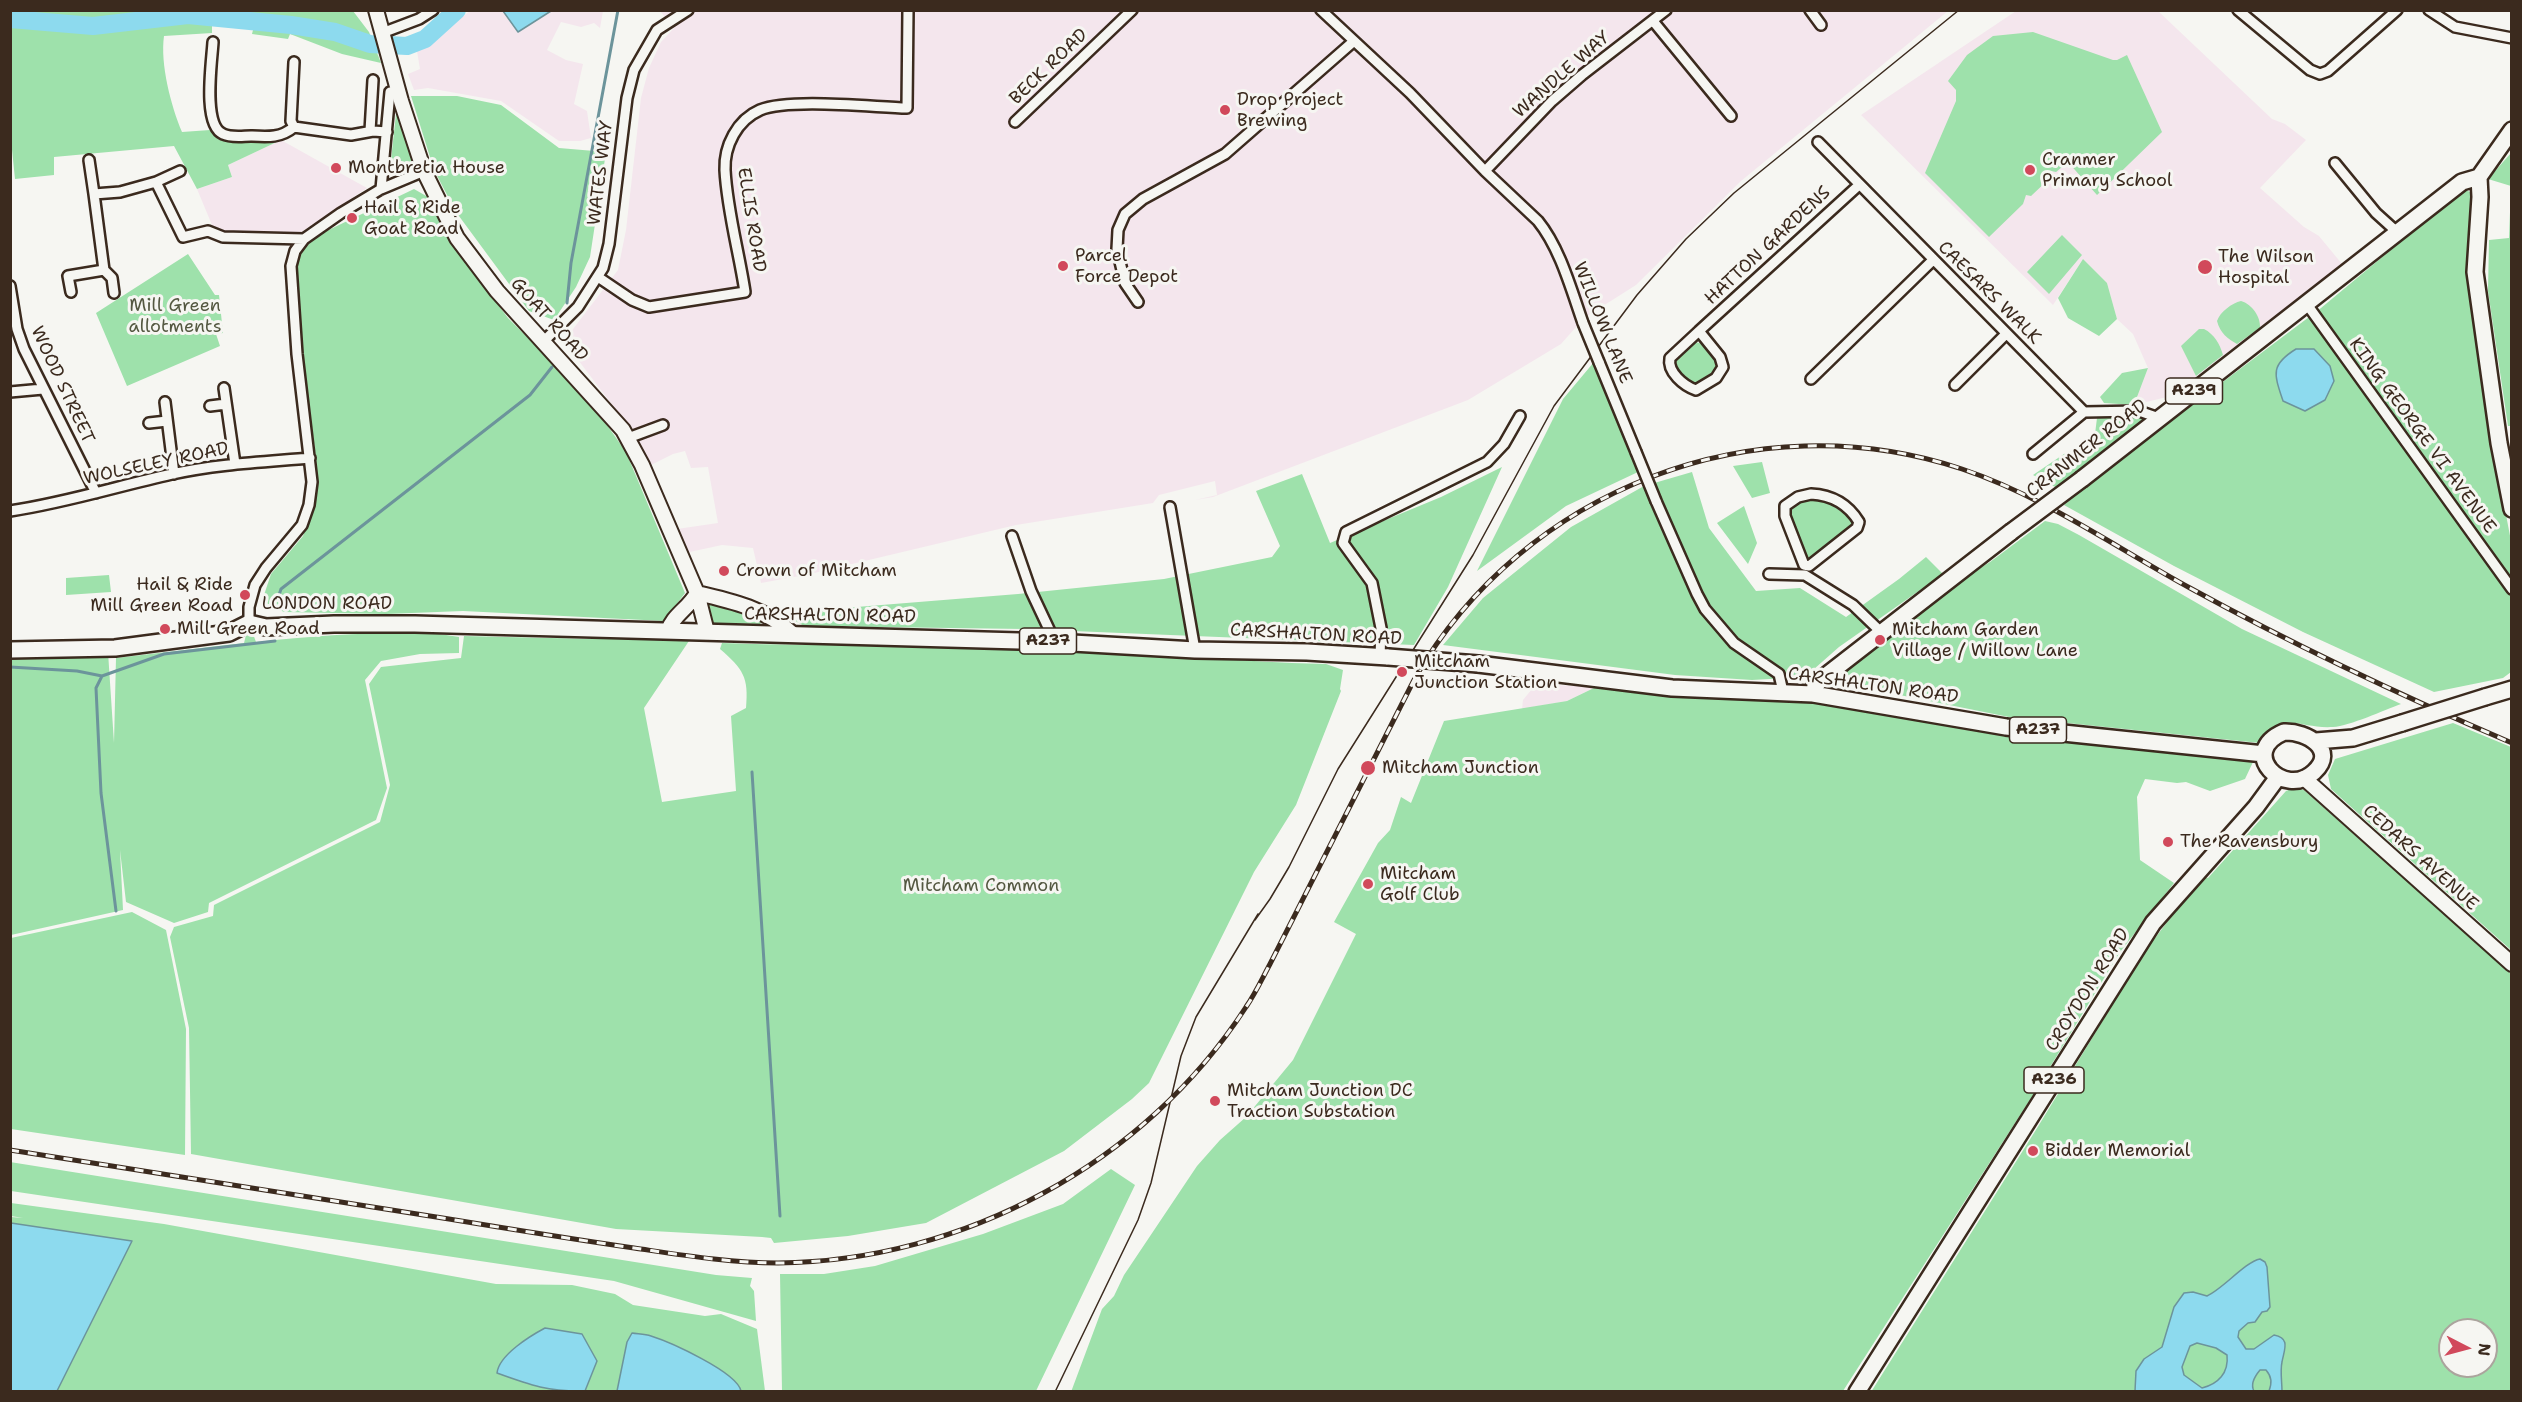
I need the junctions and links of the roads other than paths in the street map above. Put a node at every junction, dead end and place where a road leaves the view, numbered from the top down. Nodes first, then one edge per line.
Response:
1 (376, 10) edge
2 (433, 10) edge
3 (688, 10) edge
4 (908, 10) edge
5 (1132, 10) edge
6 (1321, 10) edge
7 (1666, 10) edge
8 (1810, 10) edge
9 (2238, 10) edge
10 (2397, 10) edge
11 (2429, 10) edge
12 (1653, 21) junction
13 (1821, 25) dead end
14 (382, 33) junction
15 (2511, 38) edge
16 (1354, 41) junction
17 (213, 42) dead end
18 (294, 62) dead end
19 (373, 80) dead end
20 (390, 92) dead end
21 (1731, 116) dead end
22 (1015, 122) dead end
23 (294, 127) junction
24 (2511, 130) edge
25 (370, 131) junction
26 (387, 132) junction
27 (1818, 142) dead end
28 (89, 160) dead end
29 (2336, 163) dead end
30 (180, 171) dead end
31 (424, 171) junction
32 (1485, 171) junction
33 (2479, 177) junction
34 (156, 182) junction
35 (1859, 185) junction
36 (381, 189) junction
37 (94, 194) junction
38 (2397, 232) junction
39 (304, 238) junction
40 (1933, 260) junction
41 (104, 270) junction
42 (598, 277) junction
43 (10, 286) edge
44 (71, 292) dead end
45 (114, 293) dead end
46 (1138, 303) dead end
47 (2306, 303) junction
48 (1699, 331) junction
49 (2006, 334) junction
50 (543, 342) junction
51 (1811, 379) dead end
52 (1955, 385) dead end
53 (224, 388) dead end
54 (43, 389) junction
55 (10, 392) edge
56 (165, 402) dead end
57 (226, 404) junction
58 (210, 406) dead end
59 (2084, 412) junction
60 (1520, 416) dead end
61 (2159, 418) junction
62 (167, 421) junction
63 (149, 423) dead end
64 (663, 425) dead end
65 (628, 438) junction
66 (2033, 454) dead end
67 (310, 458) junction
68 (235, 464) junction
69 (174, 474) junction
70 (96, 494) junction
71 (1170, 507) dead end
72 (2511, 509) edge
73 (10, 511) edge
74 (1012, 536) dead end
75 (1806, 570) junction
76 (1769, 574) dead end
77 (2511, 588) edge
78 (697, 593) junction
79 (249, 623) junction
80 (431, 624) joint
81 (668, 631) junction
82 (1880, 631) junction
83 (707, 632) junction
84 (794, 635) junction
85 (1055, 642) junction
86 (10, 650) edge
87 (1195, 650) junction
88 (1384, 657) junction
89 (2511, 689) edge
90 (1783, 692) junction
91 (1813, 694) junction
92 (2319, 748) junction
93 (2264, 754) junction
94 (2278, 777) junction
95 (2304, 778) junction
96 (2511, 964) edge
97 (1857, 1392) edge

1 - 14 street, GOAT ROAD
2 - 14 street
3 - 42 street, WATES WAY
4 - 42 street, ELLIS ROAD
5 - 22 street, BECK ROAD
6 - 16 street, WILLOW LANE
7 - 12 street, WANDLE WAY
8 - 13 street
9 - 10 street
11 - 15 street
12 - 21 street
12 - 32 street, WANDLE WAY
14 - 31 street, GOAT ROAD
16 - 32 street, WILLOW LANE
16 - 46 street
17 - 23 street
18 - 23 street
19 - 25 street
20 - 26 street
23 - 25 street
24 - 33 main road
25 - 26 street
26 - 36 street
27 - 35 street, CAESARS WALK
28 - 37 street
29 - 38 street
30 - 34 street
31 - 36 street
31 - 50 street, GOAT ROAD
32 - 90 street, WILLOW LANE, bridge
33 - 38 main road, CRANMER ROAD / A239
33 - 72 main road
34 - 37 street
34 - 39 street
35 - 40 street, CAESARS WALK
35 - 48 street, HATTON GARDENS
36 - 39 street
37 - 41 street
38 - 47 main road, CRANMER ROAD / A239
39 - 67 street
40 - 49 street, CAESARS WALK
40 - 51 street
41 - 44 street
41 - 45 street
42 - 50 street, WATES WAY
43 - 54 street, WOOD STREET
47 - 61 main road, CRANMER ROAD / A239
47 - 77 street, KING GEORGE VI AVENUE
48 - 48 street, HATTON GARDENS
49 - 52 street
49 - 59 street, CAESARS WALK
50 - 65 street, GOAT ROAD
53 - 57 street
54 - 55 street
54 - 70 street, WOOD STREET
56 - 62 street
57 - 58 street
57 - 68 street
59 - 61 street
59 - 66 street
60 - 88 street
61 - 82 main road, CRANMER ROAD / A239, bridge
62 - 63 street
62 - 69 street
64 - 65 street
65 - 78 street, GOAT ROAD
67 - 68 street, WOLSELEY ROAD
67 - 79 street
68 - 69 street, WOLSELEY ROAD
69 - 70 street, WOLSELEY ROAD
70 - 73 street, WOLSELEY ROAD
71 - 87 street
74 - 85 street
75 - 75 street
75 - 76 street
75 - 82 street
78 - 81 street
78 - 83 street, GOAT ROAD
78 - 84 street
79 - 80 main road, LONDON ROAD / A237
79 - 86 main road, LONDON ROAD / A237
80 - 81 main road, CARSHALTON ROAD / A237
81 - 83 main road, CARSHALTON ROAD / A237
82 - 91 main road, CRANMER ROAD / A239
83 - 84 main road, CARSHALTON ROAD / A237
84 - 85 main road, CARSHALTON ROAD / A237
85 - 87 main road, CARSHALTON ROAD / A237
87 - 88 main road, CARSHALTON ROAD / A237
88 - 90 main road, CARSHALTON ROAD / A237, bridge
89 - 92 main road, bridge
90 - 91 main road, CARSHALTON ROAD / A237
91 - 93 main road, CARSHALTON ROAD / A237
92 - 93 main road
92 - 95 main road
93 - 94 main road
94 - 95 main road
94 - 97 main road, CROYDON ROAD / A236
95 - 96 street, CEDARS AVENUE

